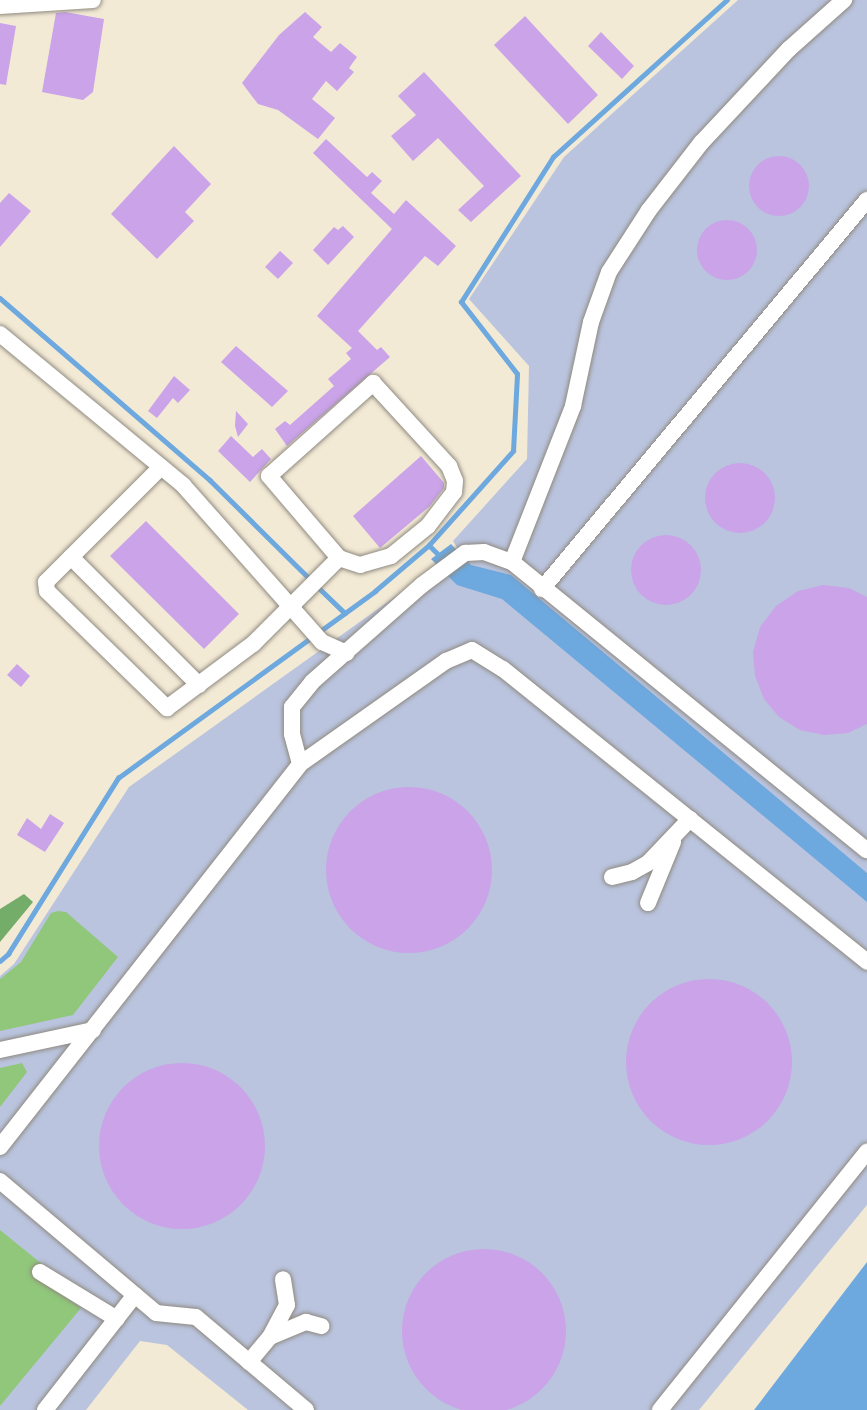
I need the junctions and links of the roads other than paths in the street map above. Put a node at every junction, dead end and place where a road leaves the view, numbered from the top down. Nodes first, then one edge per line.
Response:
1 (93, 0) edge
2 (844, 0) edge
3 (0, 6) edge
4 (867, 200) edge
5 (0, 334) edge
6 (161, 466) junction
7 (71, 556) junction
8 (339, 558) junction
9 (512, 562) junction
10 (542, 589) junction
11 (293, 604) junction
12 (347, 653) junction
13 (200, 685) junction
14 (300, 764) junction
15 (690, 819) junction
16 (673, 841) junction
17 (867, 850) edge
18 (612, 876) dead end
19 (648, 903) dead end
20 (867, 962) edge
21 (93, 1030) junction
22 (0, 1050) edge
23 (0, 1147) edge
24 (867, 1152) edge
25 (0, 1181) edge
26 (40, 1272) dead end
27 (283, 1279) dead end
28 (135, 1295) junction
29 (117, 1319) junction
30 (321, 1326) dead end
31 (270, 1337) junction
32 (249, 1362) junction
33 (45, 1410) edge
34 (306, 1410) edge
35 (660, 1410) edge

1 - 3 street
2 - 9 street
4 - 10 street
5 - 6 street
6 - 7 street
6 - 11 street
7 - 13 street
7 - 13 street
8 - 8 street
8 - 11 street
9 - 10 street
9 - 12 street
10 - 17 street
11 - 12 street
11 - 13 street
12 - 14 street
14 - 15 street
14 - 21 street
15 - 16 street
15 - 20 street
16 - 18 street
16 - 19 street
21 - 22 street
21 - 23 street
24 - 35 street
25 - 28 street
26 - 29 street
27 - 31 street
28 - 29 street
28 - 32 street
29 - 33 street
30 - 31 street
31 - 32 street
32 - 34 street

